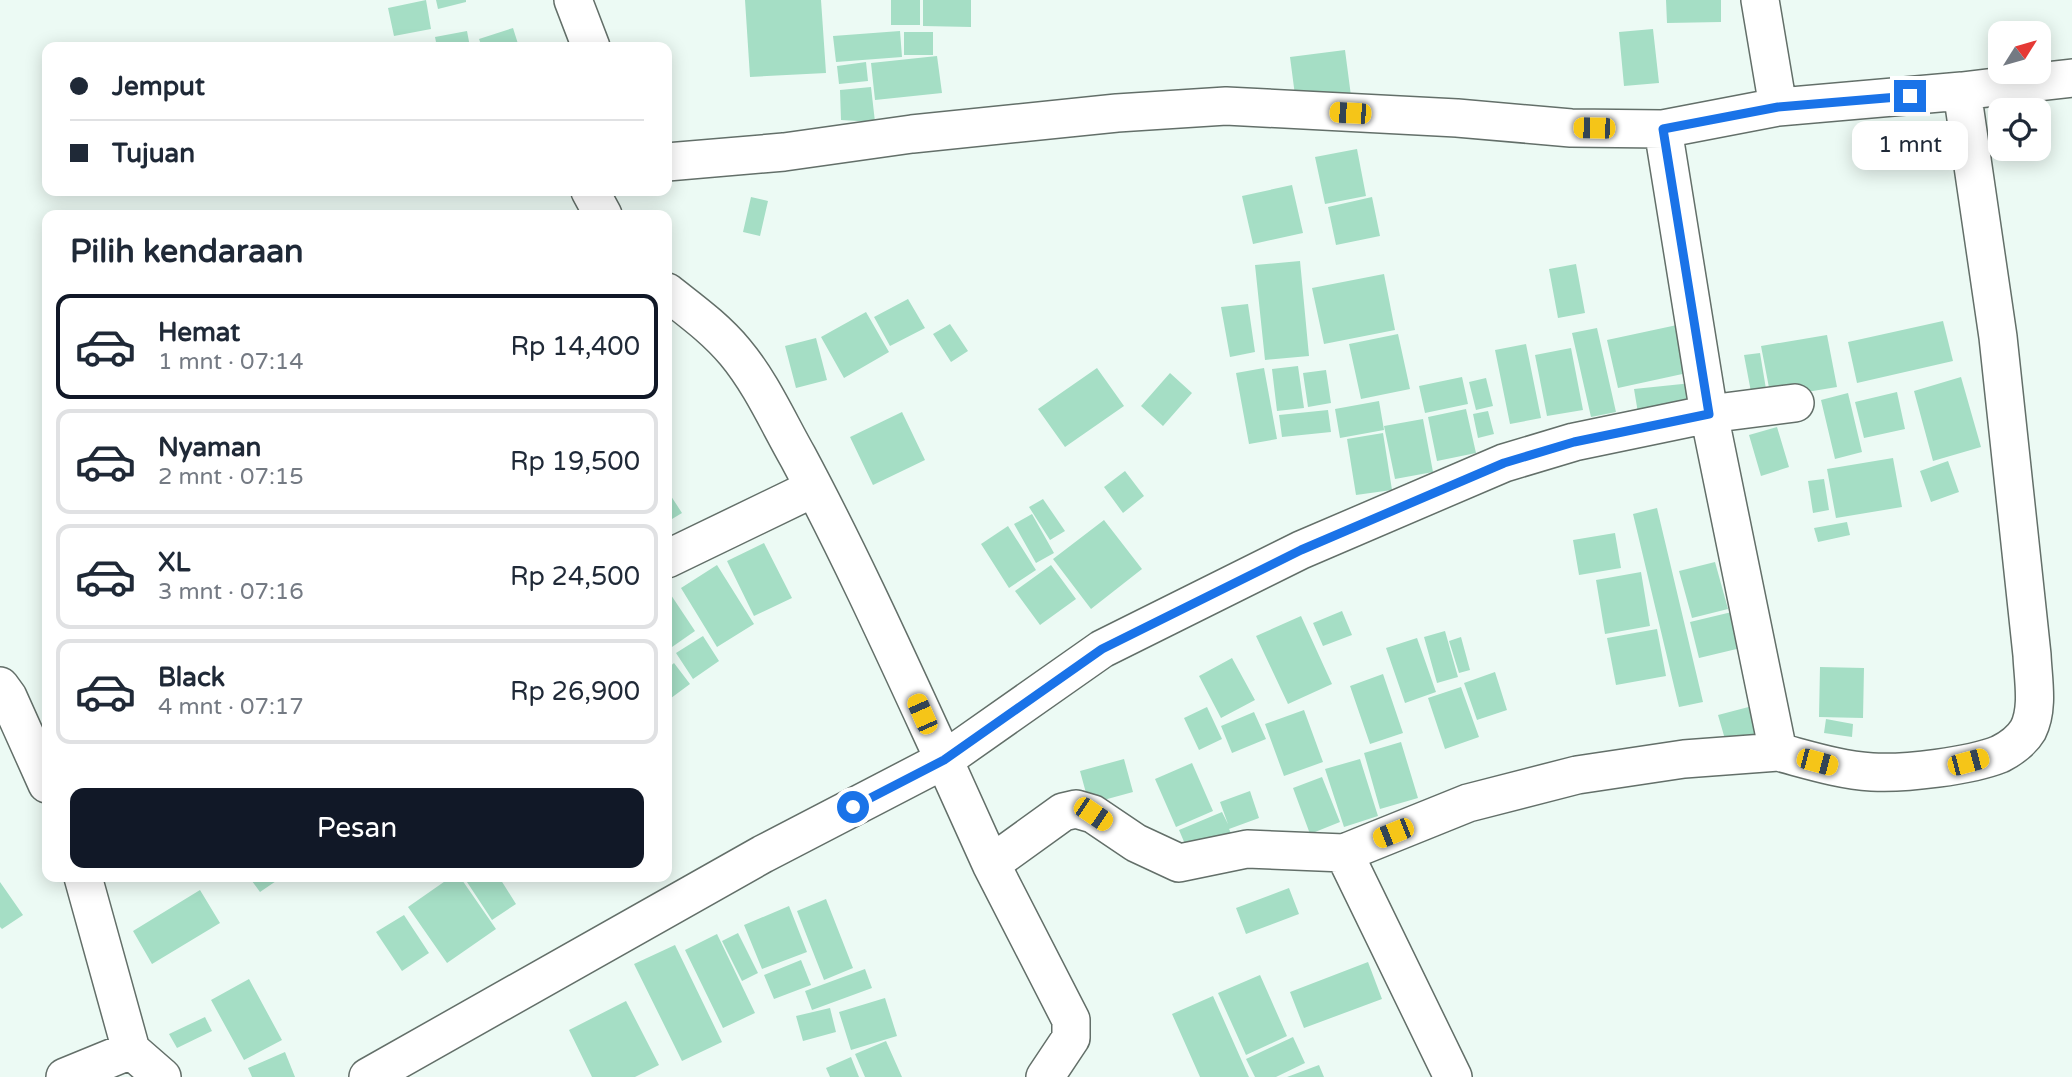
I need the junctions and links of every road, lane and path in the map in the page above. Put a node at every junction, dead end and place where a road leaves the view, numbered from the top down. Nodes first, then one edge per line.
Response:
1 (573, 0) edge
2 (1760, 0) edge
3 (589, 42) edge
4 (2072, 78) edge
5 (1962, 91) junction
6 (1778, 107) junction
7 (1663, 129) junction
8 (672, 162) edge
9 (672, 296) edge
10 (1795, 404) dead end
11 (1709, 414) junction
12 (814, 488) junction
13 (672, 557) edge
14 (0, 686) edge
15 (1778, 752) junction
16 (944, 760) junction
17 (42, 773) edge
18 (1344, 853) junction
19 (991, 864) junction
20 (84, 882) edge
21 (131, 1050) junction
22 (65, 1077) edge
23 (162, 1077) edge
24 (368, 1077) edge
25 (1045, 1077) edge
26 (1453, 1077) edge

1 - 3 street
2 - 6 street
4 - 5 street
5 - 6 street
5 - 15 street
6 - 7 street
7 - 8 street
7 - 11 street
9 - 12 street
10 - 11 street
11 - 15 street
11 - 16 street
12 - 13 street
12 - 16 street
14 - 17 street
15 - 18 street
16 - 19 street
16 - 24 street
18 - 19 street
18 - 26 street
19 - 25 street
20 - 21 street
21 - 22 street
21 - 23 street

